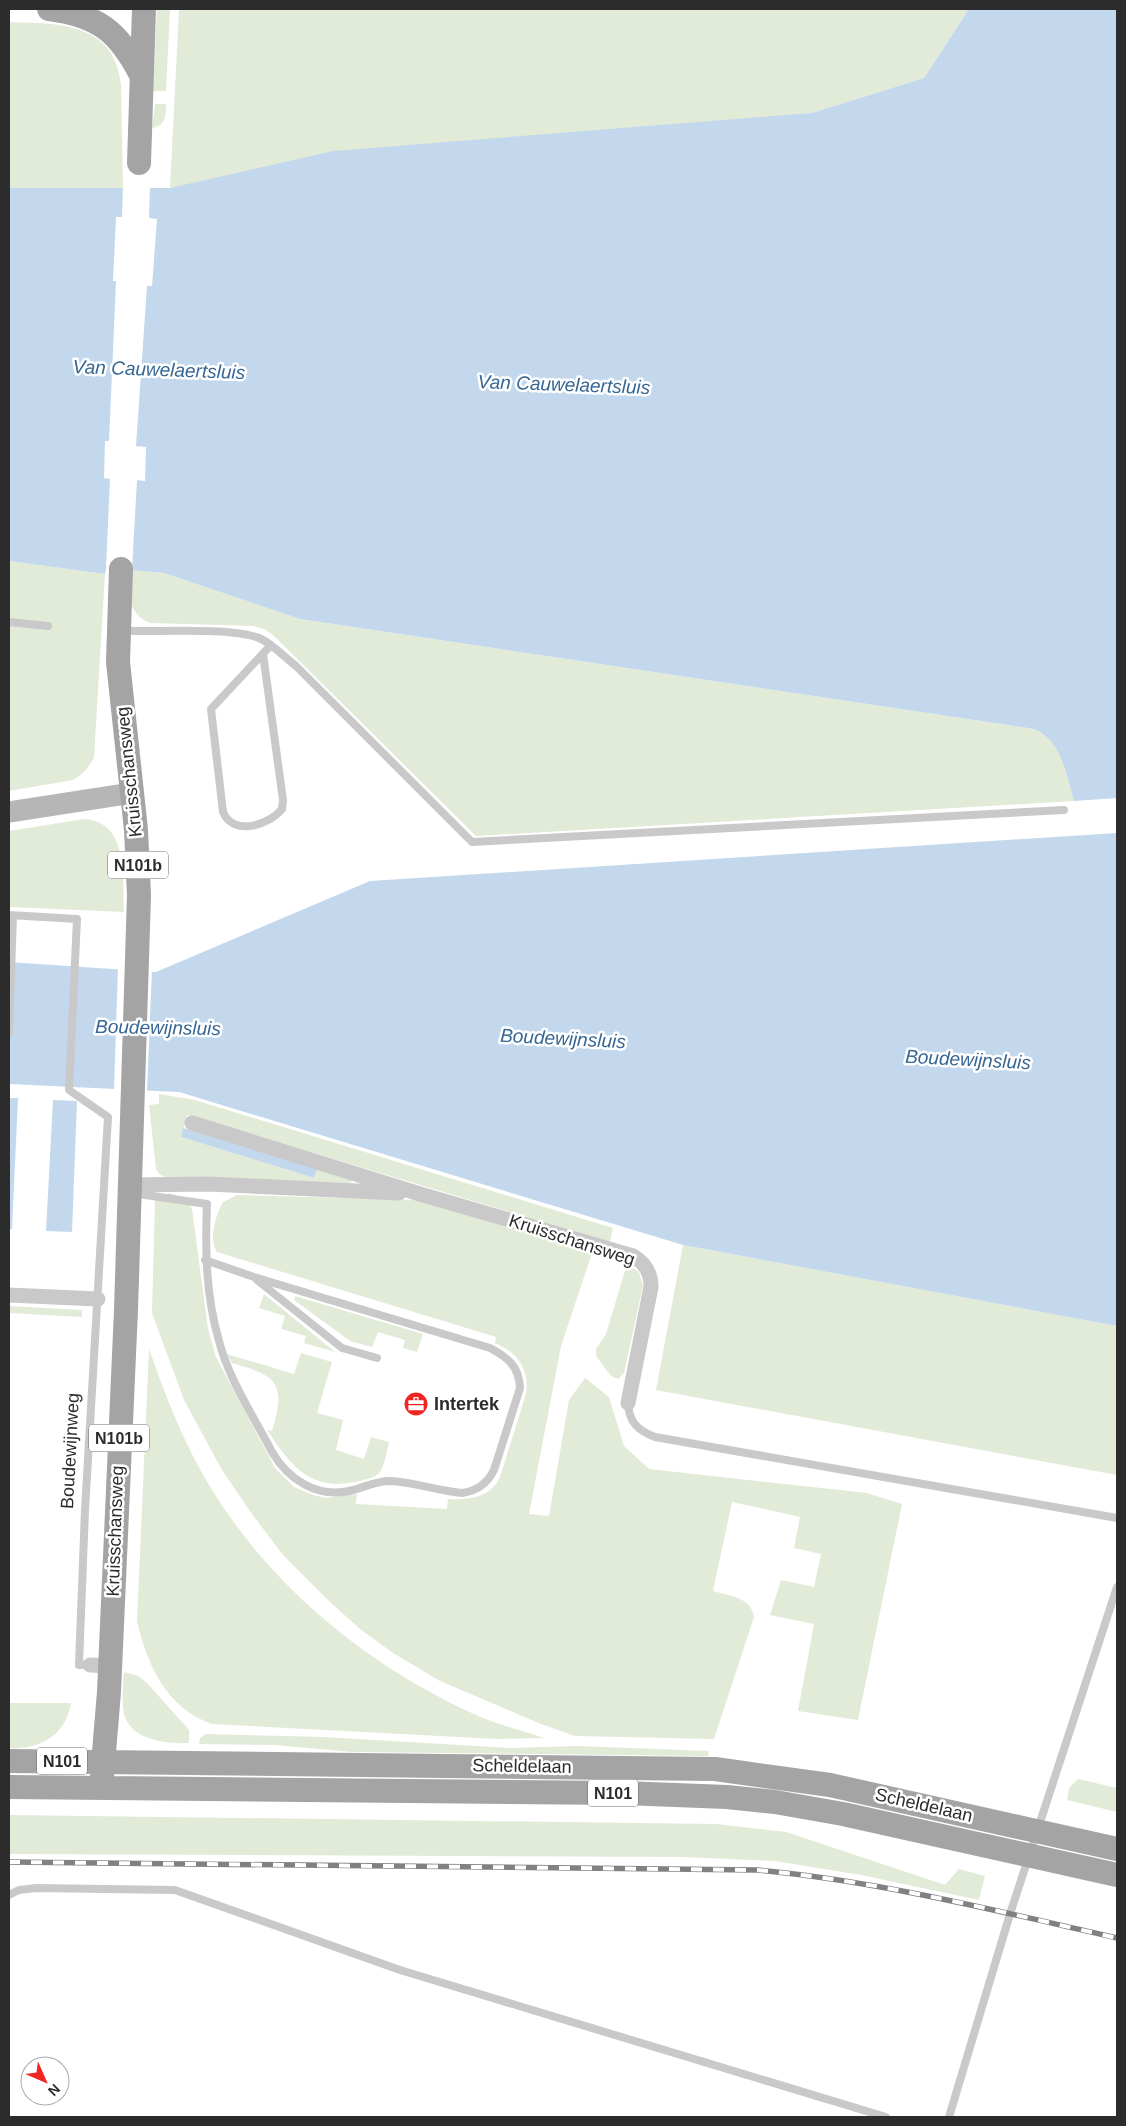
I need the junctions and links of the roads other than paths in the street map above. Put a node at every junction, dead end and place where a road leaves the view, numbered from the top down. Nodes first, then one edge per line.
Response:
1 (49, 9) edge
2 (144, 9) edge
3 (141, 76) junction
4 (139, 163) dead end
5 (121, 569) dead end
6 (9, 622) edge
7 (48, 626) dead end
8 (118, 632) junction
9 (271, 645) junction
10 (263, 654) junction
11 (132, 793) junction
12 (1064, 810) dead end
13 (9, 812) edge
14 (11, 915) edge
15 (9, 1033) edge
16 (192, 1123) dead end
17 (128, 1189) junction
18 (420, 1194) junction
19 (205, 1260) junction
20 (254, 1277) junction
21 (9, 1295) edge
22 (98, 1299) junction
23 (377, 1358) dead end
24 (628, 1403) joint
25 (1117, 1518) edge
26 (1117, 1586) edge
27 (100, 1666) junction
28 (9, 1761) edge
29 (103, 1762) junction
30 (9, 1787) edge
31 (101, 1788) junction
32 (1037, 1831) junction
33 (1117, 1848) edge
34 (1029, 1856) junction
35 (1117, 1875) edge
36 (9, 1895) edge
37 (886, 2117) edge
38 (949, 2117) edge

1 - 3 main road
2 - 3 main road
3 - 4 main road
5 - 8 main road, Kruisschansweg / N101b
6 - 7 lane
8 - 9 lane
8 - 11 main road, Kruisschansweg / N101b
9 - 10 lane
9 - 12 lane
10 - 10 lane
11 - 13 street
11 - 17 main road, Kruisschansweg / N101b
14 - 15 lane
14 - 22 lane
16 - 18 street, Kruisschansweg
17 - 18 street, Kruisschansweg
17 - 19 lane
17 - 27 main road, Kruisschansweg / N101b
18 - 24 street, Kruisschansweg
19 - 20 lane
19 - 20 lane
20 - 23 lane
21 - 22 street
22 - 27 lane, Boudewijnweg
24 - 25 lane
26 - 32 lane
27 - 29 main road, Kruisschansweg / N101b
28 - 29 main road, Scheldelaan / N101
29 - 31 main road, Kruisschansweg / N101b
29 - 32 main road, Scheldelaan / N101
30 - 31 main road, Scheldelaan / N101
31 - 34 main road, Scheldelaan / N101
32 - 33 main road, Scheldelaan / N101
32 - 34 lane
34 - 35 main road, Scheldelaan / N101
34 - 38 lane
36 - 37 lane

